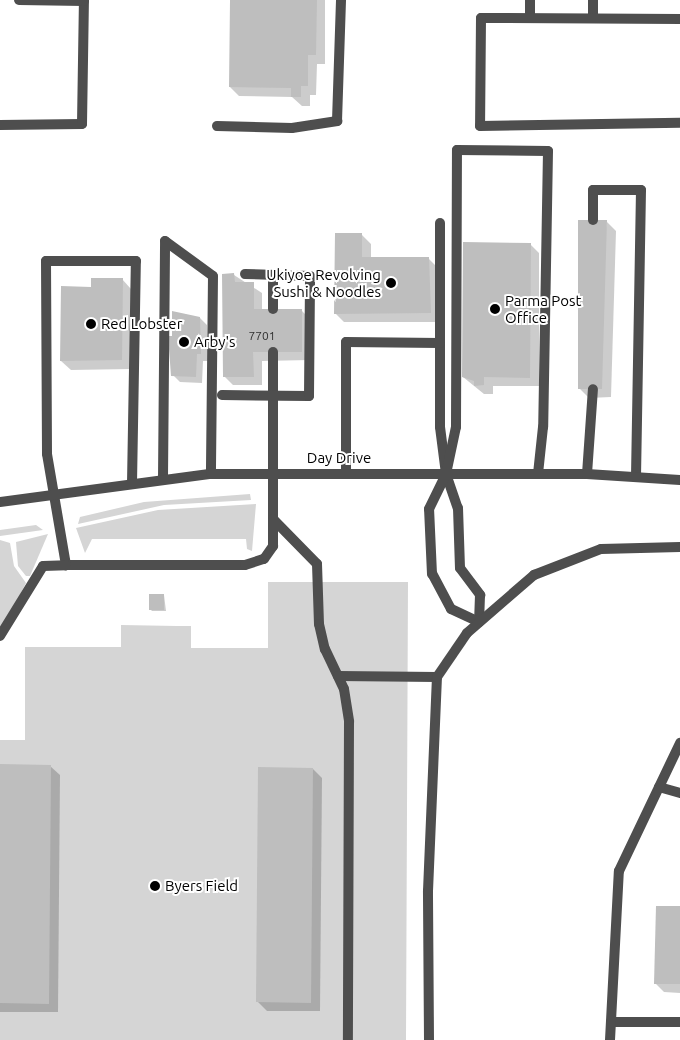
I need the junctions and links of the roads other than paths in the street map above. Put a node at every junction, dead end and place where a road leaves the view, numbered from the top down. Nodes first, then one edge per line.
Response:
1 (19, 0) edge
2 (84, 0) edge
3 (341, 0) edge
4 (530, 0) edge
5 (593, 0) edge
6 (530, 18) junction
7 (593, 18) junction
8 (680, 19) edge
9 (680, 123) edge
10 (0, 125) edge
11 (217, 126) dead end
12 (593, 220) dead end
13 (440, 223) dead end
14 (245, 274) dead end
15 (272, 275) junction
16 (272, 309) dead end
17 (440, 343) junction
18 (273, 352) dead end
19 (593, 389) dead end
20 (222, 395) dead end
21 (274, 395) junction
22 (274, 472) junction
23 (346, 472) junction
24 (211, 474) junction
25 (446, 474) junction
26 (538, 474) junction
27 (587, 474) junction
28 (636, 476) junction
29 (164, 478) junction
30 (680, 480) edge
31 (132, 483) junction
32 (53, 497) junction
33 (0, 502) edge
34 (273, 519) junction
35 (680, 547) edge
36 (66, 565) junction
37 (479, 622) junction
38 (0, 636) edge
39 (338, 676) junction
40 (437, 677) junction
41 (680, 743) edge
42 (659, 787) junction
43 (680, 793) edge
44 (611, 1022) junction
45 (680, 1022) edge
46 (348, 1040) edge
47 (429, 1040) edge
48 (610, 1040) edge

1 - 2 street
2 - 10 street
3 - 11 street
4 - 6 street
5 - 7 street
6 - 7 street
6 - 9 street
7 - 8 street
12 - 28 street
13 - 17 street
14 - 15 street
15 - 16 street
15 - 21 street
17 - 23 street
17 - 25 street
18 - 21 street
19 - 27 street
20 - 21 street
21 - 22 street
22 - 23 street, Day Drive
22 - 24 street, Day Drive
22 - 34 street
23 - 25 street, Day Drive
24 - 29 street, Day Drive
24 - 29 street
25 - 26 street, Day Drive
25 - 26 street
25 - 37 street
25 - 37 street
26 - 27 street, Day Drive
27 - 28 street, Day Drive
28 - 30 street, Day Drive
29 - 31 street, Day Drive
31 - 32 street, Day Drive
31 - 32 street
32 - 33 street, Day Drive
32 - 36 street
34 - 36 street
34 - 39 street
35 - 37 street
36 - 38 street
37 - 40 street
39 - 40 street
39 - 46 street
40 - 47 street
41 - 42 street
42 - 43 street
42 - 44 street
44 - 45 street
44 - 48 street

